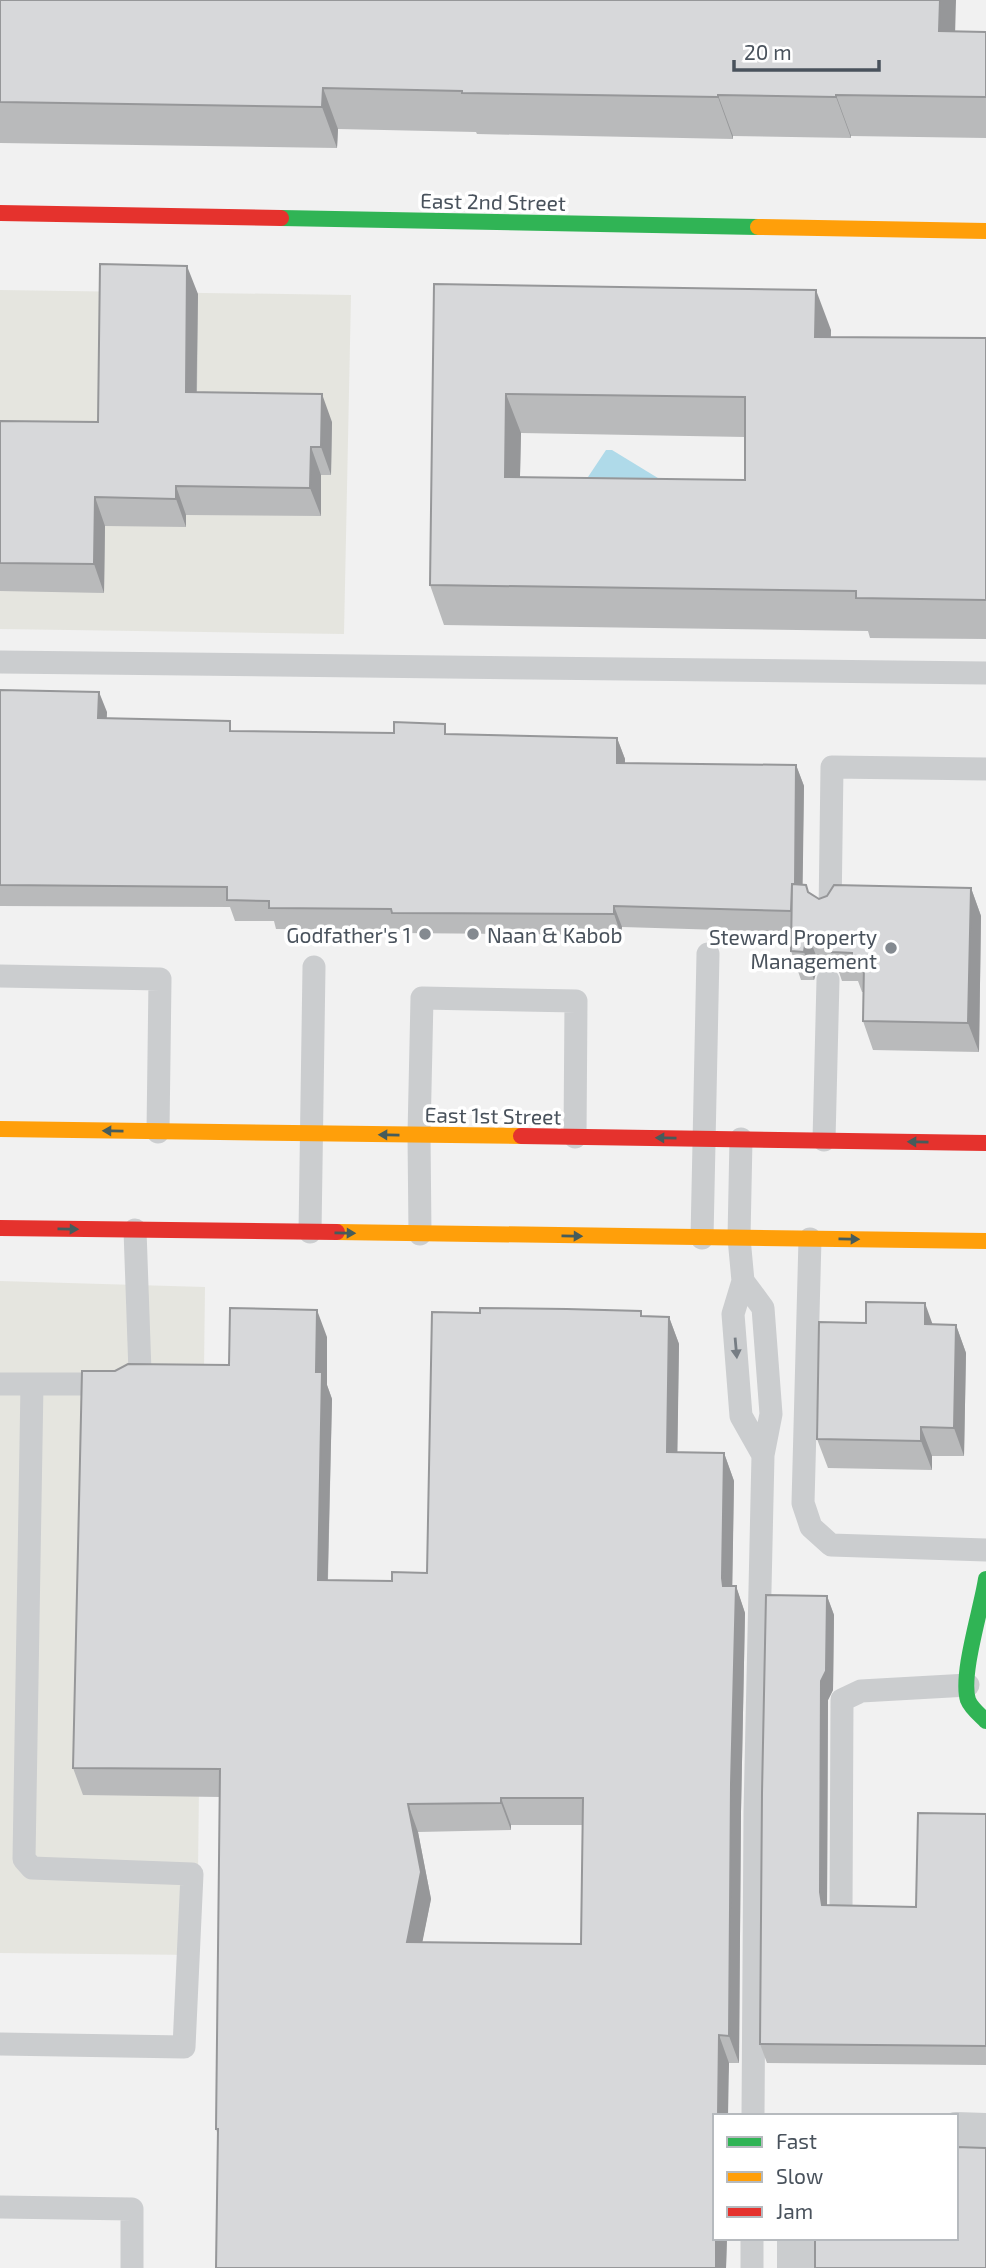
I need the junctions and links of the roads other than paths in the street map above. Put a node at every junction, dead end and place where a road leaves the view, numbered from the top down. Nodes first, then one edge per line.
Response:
1 (0, 213) edge
2 (986, 230) edge
3 (0, 662) edge
4 (986, 673) edge
5 (986, 769) edge
6 (830, 913) edge
7 (708, 954) dead end
8 (314, 967) dead end
9 (0, 976) edge
10 (828, 980) edge
11 (0, 1129) edge
12 (158, 1132) junction
13 (311, 1134) junction
14 (419, 1135) junction
15 (575, 1137) junction
16 (704, 1139) junction
17 (741, 1139) junction
18 (824, 1140) junction
19 (986, 1143) edge
20 (0, 1228) edge
21 (135, 1230) junction
22 (310, 1232) junction
23 (420, 1234) junction
24 (702, 1238) junction
25 (739, 1238) junction
26 (810, 1239) junction
27 (986, 1241) edge
28 (0, 1384) edge
29 (32, 1384) junction
30 (986, 1550) edge
31 (986, 1580) edge
32 (968, 1685) junction
33 (986, 1721) edge
34 (841, 1911) edge
35 (0, 2044) edge
36 (753, 2114) edge
37 (958, 2131) edge
38 (986, 2132) edge
39 (0, 2207) edge
40 (752, 2240) edge
41 (796, 2240) edge
42 (132, 2268) edge
43 (751, 2268) edge
44 (796, 2268) edge

1 - 2 main road, East 2nd Street
3 - 4 lane
5 - 6 lane
7 - 16 lane
8 - 13 lane
9 - 12 lane
10 - 18 lane
12 -> 11 main road, East 1st Street
12 - 13 main road, East 1st Street
14 -> 13 main road, East 1st Street
13 - 22 lane
14 - 15 main road, East 1st Street
14 - 15 lane
14 - 23 lane
16 -> 15 main road, East 1st Street
16 - 17 main road, East 1st Street
16 - 24 lane
17 - 18 main road, East 1st Street
17 - 25 lane
19 -> 18 main road, East 1st Street
20 -> 21 main road
21 - 22 main road
21 - 29 lane
22 -> 23 main road
23 -> 24 main road
24 - 25 main road
25 - 26 main road
25 - 36 lane
26 -> 27 main road
26 - 30 lane
28 - 29 lane
29 - 35 lane
31 - 32 main road
32 - 33 main road
32 - 34 lane
37 - 38 street
39 - 42 lane
40 - 43 lane
41 - 44 street

